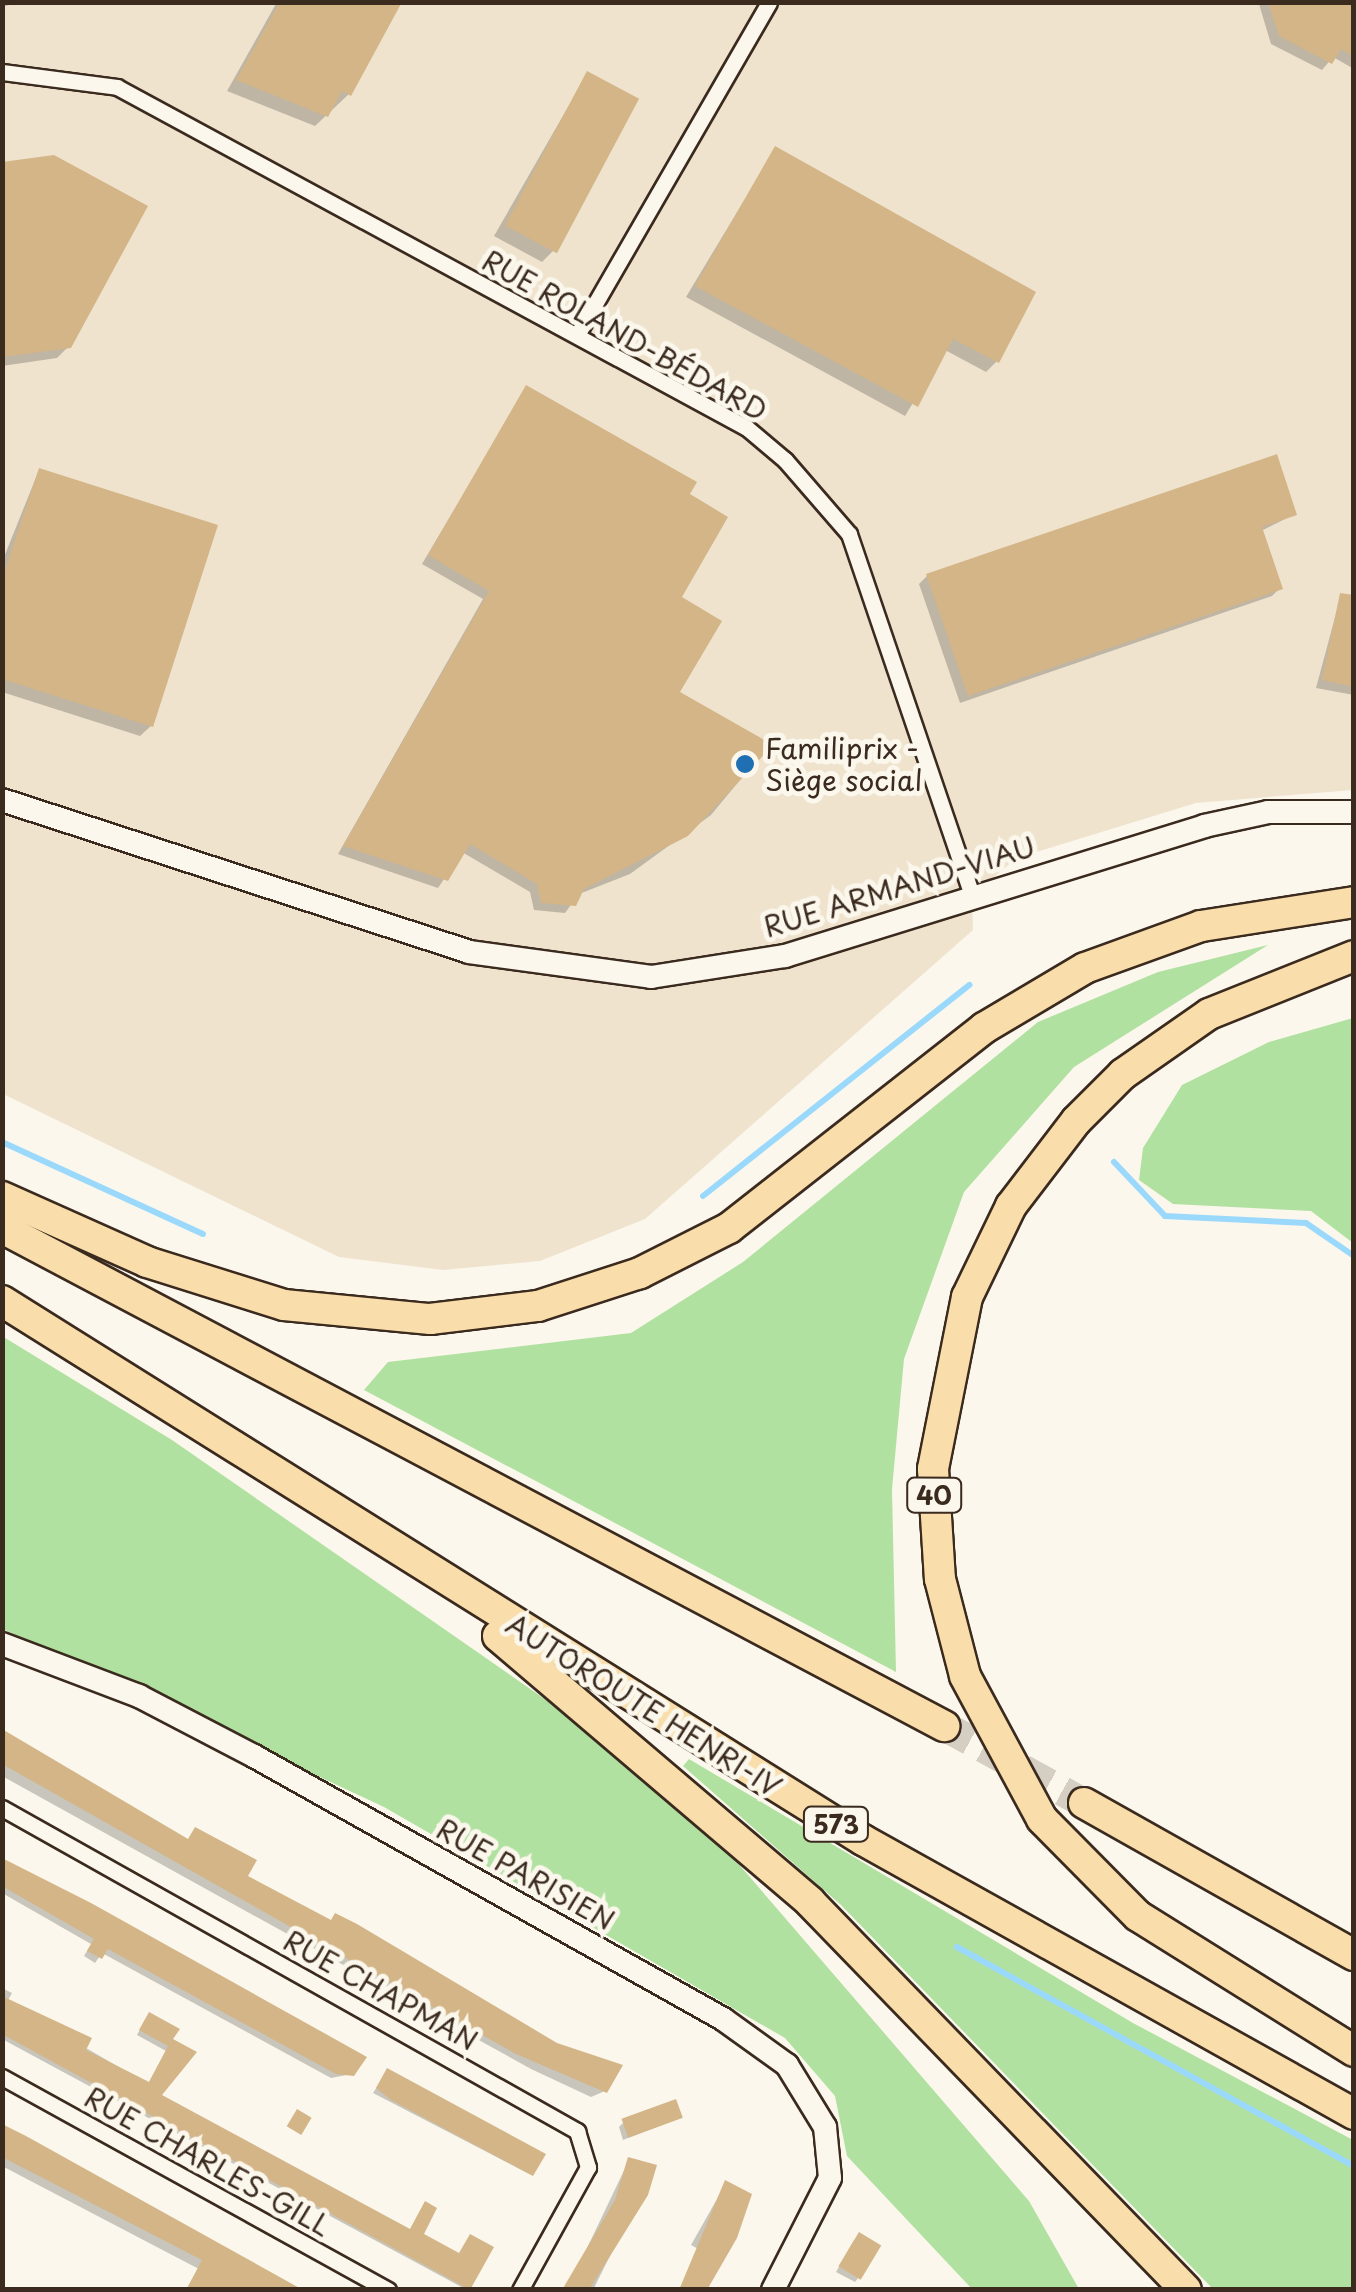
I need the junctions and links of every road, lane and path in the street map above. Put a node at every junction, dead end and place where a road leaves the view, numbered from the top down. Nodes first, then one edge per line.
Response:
1 (769, 2) edge
2 (2, 72) edge
3 (577, 335) junction
4 (2, 800) edge
5 (1354, 812) edge
6 (972, 895) junction
7 (1354, 902) edge
8 (1354, 956) edge
9 (2, 1196) edge
10 (2, 1228) edge
11 (2, 1302) edge
12 (330, 1513) junction
13 (2, 1644) edge
14 (944, 1726) tunnel mouth
15 (1084, 1803) tunnel mouth
16 (2, 1808) edge
17 (1354, 1955) edge
18 (1354, 2050) edge
19 (2, 2077) edge
20 (1354, 2114) edge
21 (388, 2290) edge
22 (520, 2290) edge
23 (772, 2290) edge
24 (1186, 2290) edge

1 - 3 street
2 - 3 street, RUE ROLAND-BÉDARD
3 - 6 street, RUE ROLAND-BÉDARD
4 - 6 street, RUE ARMAND-VIAU
5 - 6 street, RUE ARMAND-VIAU
7 - 9 highway
8 - 18 highway, 40
10 - 14 highway
11 - 12 highway, AUTOROUTE HENRI-IV / 573
12 - 20 highway, AUTOROUTE HENRI-IV / 573
12 - 24 highway
13 - 23 street, RUE PARISIEN
15 - 17 highway
16 - 22 street, RUE CHAPMAN
19 - 21 street, RUE CHARLES-GILL

